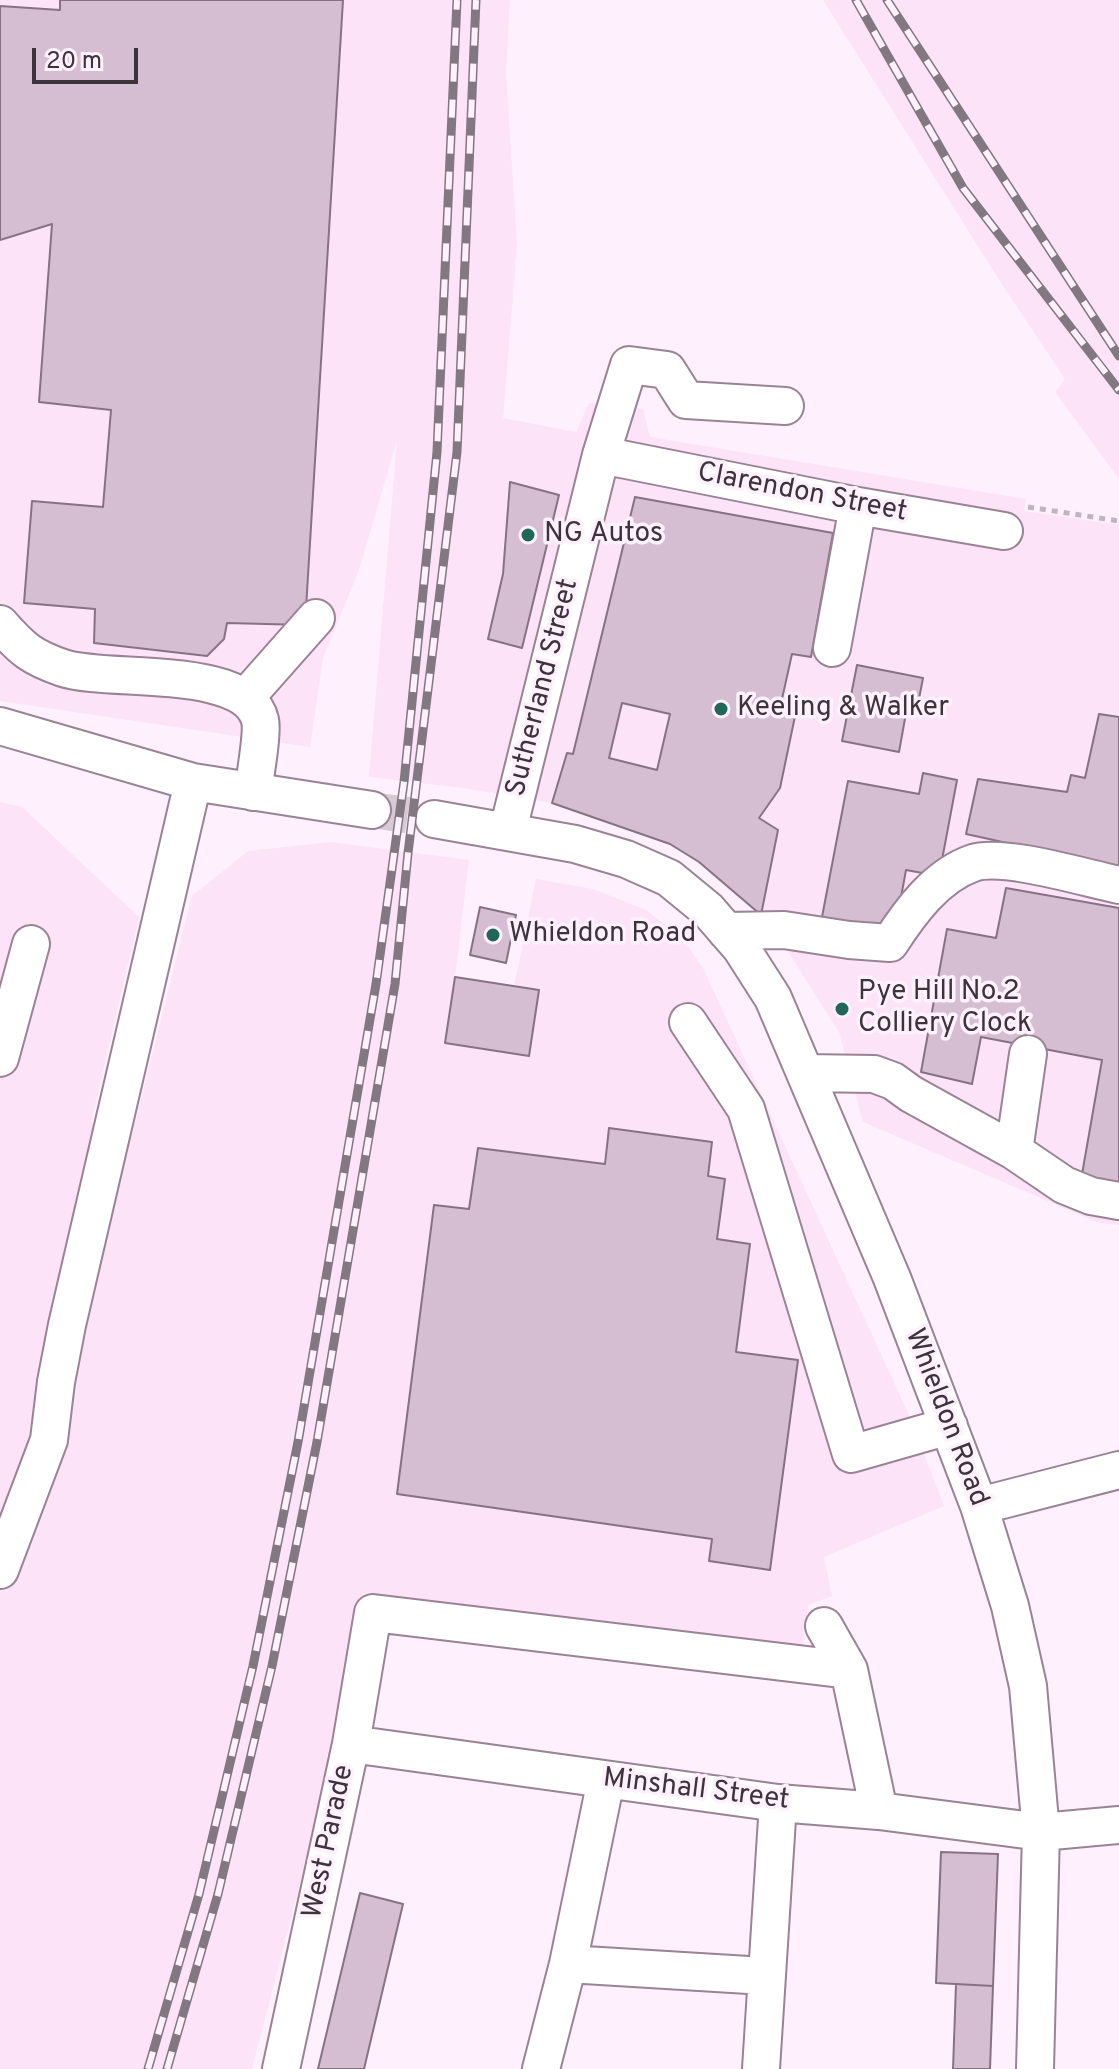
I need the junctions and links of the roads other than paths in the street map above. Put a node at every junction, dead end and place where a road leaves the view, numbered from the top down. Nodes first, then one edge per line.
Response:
1 (785, 406) dead end
2 (601, 455) junction
3 (858, 506) junction
4 (1004, 531) road end
5 (316, 618) dead end
6 (0, 624) edge
7 (832, 648) dead end
8 (247, 696) junction
9 (0, 726) edge
10 (193, 782) junction
11 (253, 792) junction
12 (372, 810) tunnel mouth
13 (434, 819) tunnel mouth
14 (508, 830) junction
15 (1119, 885) edge
16 (726, 931) junction
17 (31, 944) dead end
18 (688, 1022) dead end
19 (1028, 1054) dead end
20 (0, 1058) edge
21 (805, 1073) junction
22 (1014, 1151) junction
23 (1119, 1201) edge
24 (949, 1426) junction
25 (1119, 1470) edge
26 (979, 1506) junction
27 (2, 1563) edge
28 (824, 1626) dead end
29 (849, 1670) junction
30 (351, 1744) junction
31 (606, 1780) junction
32 (778, 1803) junction
33 (879, 1811) junction
34 (1119, 1825) edge
35 (1041, 1832) junction
36 (568, 1964) junction
37 (765, 1976) junction
38 (281, 2069) edge
39 (541, 2069) edge
40 (761, 2069) edge
41 (1035, 2069) edge

1 - 2 street, Sutherland Street
2 - 3 street, Clarendon Street
2 - 14 street, Sutherland Street
3 - 4 street, Clarendon Street
3 - 7 street
5 - 8 street
6 - 8 street
8 - 11 street
9 - 10 street
10 - 11 street
10 - 27 street
11 - 12 street
13 - 14 street, Whieldon Road
14 - 16 street, Whieldon Road
15 - 16 street
16 - 21 street, Whieldon Road
17 - 20 street
18 - 24 street
19 - 22 street
21 - 22 street
21 - 24 street, Whieldon Road
22 - 23 street
24 - 26 street, Whieldon Road
25 - 26 street
26 - 35 street, Whieldon Road
28 - 29 street
29 - 30 street, West Parade
29 - 33 street
30 - 31 street, Minshall Street
30 - 38 street, West Parade
31 - 32 street, Minshall Street
31 - 36 street
32 - 33 street, Minshall Street
32 - 37 street
33 - 35 street, Minshall Street
34 - 35 street, Minshall Street
35 - 41 street, Whieldon Road
36 - 37 street
36 - 39 street
37 - 40 street

